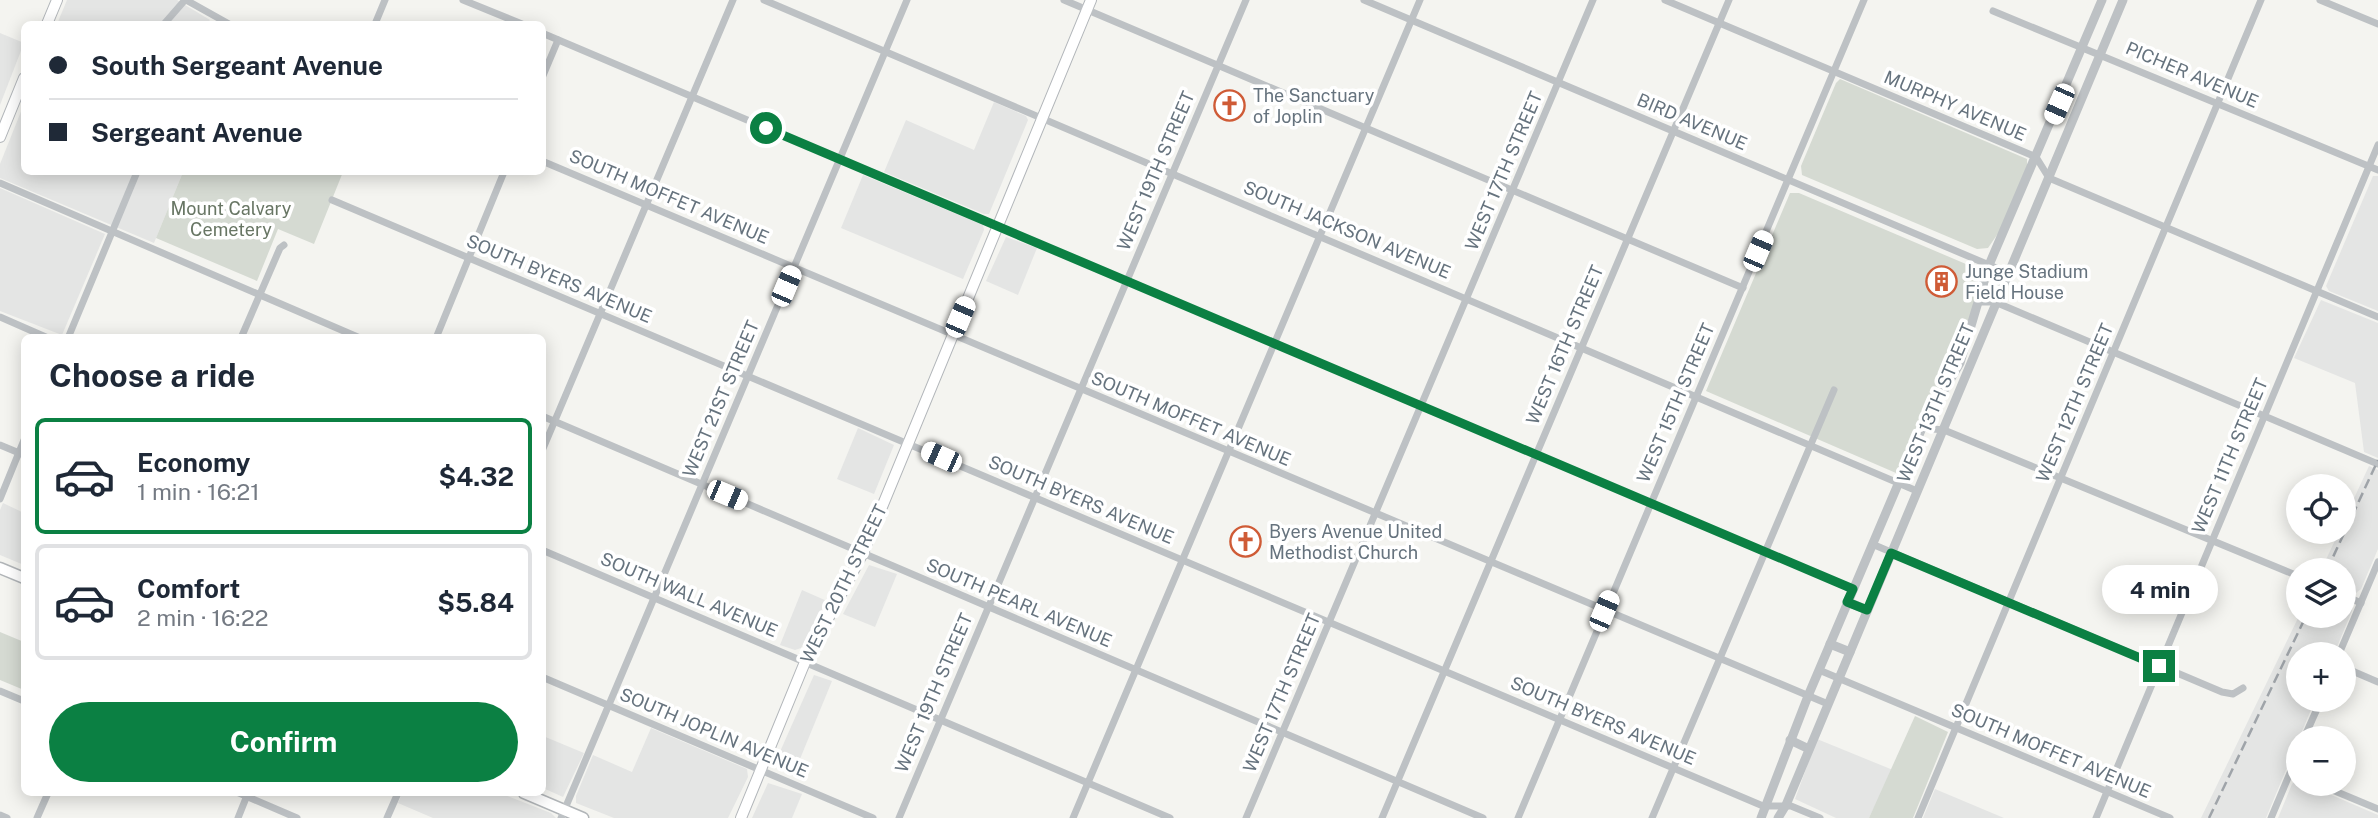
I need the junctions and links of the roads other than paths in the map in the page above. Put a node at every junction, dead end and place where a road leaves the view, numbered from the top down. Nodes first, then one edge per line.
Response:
1 (57, 0) edge
2 (185, 0) edge
3 (385, 0) edge
4 (463, 0) edge
5 (733, 0) edge
6 (764, 0) edge
7 (907, 0) edge
8 (1064, 0) edge
9 (1246, 0) edge
10 (1364, 0) edge
11 (1420, 0) edge
12 (1594, 0) edge
13 (1665, 0) edge
14 (1729, 0) edge
15 (1864, 0) edge
16 (2102, 0) edge
17 (2123, 0) edge
18 (2261, 0) edge
19 (2320, 0) edge
20 (1089, 5) edge
21 (1993, 11) dead end
22 (1411, 20) junction
23 (48, 21) edge
24 (167, 21) edge
25 (224, 21) edge
26 (376, 21) edge
27 (515, 21) edge
28 (1719, 23) junction
29 (2378, 24) edge
30 (546, 35) edge
31 (558, 40) junction
32 (2081, 49) junction
33 (885, 52) junction
34 (2101, 54) junction
35 (1218, 65) junction
36 (546, 68) edge
37 (1834, 72) junction
38 (1559, 82) junction
39 (21, 84) edge
40 (692, 97) junction
41 (2217, 103) junction
42 (2059, 104) junction
43 (2075, 113) junction
44 (1042, 118) junction
45 (3, 120) edge
46 (1365, 128) junction
47 (1674, 131) junction
48 (0, 136) edge
49 (2378, 145) edge
50 (2036, 157) junction
51 (840, 160) junction
52 (546, 163) edge
53 (2369, 166) junction
54 (2378, 170) edge
55 (1172, 173) junction
56 (136, 175) edge
57 (503, 175) edge
58 (2049, 178) junction
59 (1789, 179) junction
60 (0, 183) edge
61 (1513, 191) junction
62 (332, 200) dead end
63 (647, 205) junction
64 (2008, 223) junction
65 (998, 227) junction
66 (2166, 227) junction
67 (112, 231) junction
68 (2026, 231) junction
69 (1320, 236) junction
70 (1627, 239) junction
71 (284, 245) dead end
72 (468, 258) junction
73 (1989, 265) junction
74 (794, 268) junction
75 (2008, 273) junction
76 (1126, 281) junction
77 (1743, 288) junction
78 (2316, 291) junction
79 (259, 294) junction
80 (1468, 298) junction
81 (1978, 302) junction
82 (1995, 302) junction
83 (600, 314) junction
84 (0, 317) edge
85 (2378, 317) edge
86 (39, 334) edge
87 (70, 334) edge
88 (243, 334) edge
89 (351, 334) edge
90 (438, 334) edge
91 (953, 335) junction
92 (1274, 344) junction
93 (1581, 346) junction
94 (2114, 353) junction
95 (748, 376) junction
96 (1080, 390) junction
97 (1833, 390) dead end
98 (1696, 396) junction
99 (1422, 407) junction
100 (2264, 416) junction
101 (546, 418) edge
102 (555, 422) junction
103 (1922, 428) junction
104 (1944, 430) junction
105 (546, 442) edge
106 (909, 443) junction
107 (0, 444) edge
108 (1810, 445) junction
109 (1228, 452) junction
110 (21, 454) edge
111 (1536, 455) junction
112 (21, 456) edge
113 (2378, 464) edge
114 (2061, 477) junction
115 (1898, 482) junction
116 (702, 485) junction
117 (1917, 491) junction
118 (1034, 498) junction
119 (0, 499) edge
120 (1650, 503) junction
121 (1376, 515) junction
122 (2212, 541) junction
123 (1872, 544) junction
124 (546, 552) edge
125 (1765, 552) junction
126 (1891, 553) junction
127 (863, 554) junction
128 (1182, 561) junction
129 (2378, 562) edge
130 (1492, 564) junction
131 (0, 568) edge
132 (2286, 571) edge
133 (21, 577) edge
134 (1853, 589) junction
135 (654, 597) junction
136 (2356, 601) edge
137 (1847, 602) junction
138 (2009, 603) junction
139 (2361, 603) junction
140 (988, 607) junction
141 (1867, 610) junction
142 (1604, 611) junction
143 (1329, 623) junction
144 (2344, 642) edge
145 (1830, 644) junction
146 (1850, 652) junction
147 (1720, 660) junction
148 (805, 662) junction
149 (2159, 666) junction
150 (1136, 669) junction
151 (1819, 670) junction
152 (1444, 672) junction
153 (2356, 673) edge
154 (1839, 678) junction
155 (546, 679) edge
156 (2378, 682) edge
157 (2243, 688) dead end
158 (0, 691) edge
159 (1808, 696) junction
160 (21, 700) edge
161 (1828, 704) junction
162 (608, 705) junction
163 (940, 720) junction
164 (1559, 720) junction
165 (1956, 727) junction
166 (1283, 732) junction
167 (1790, 740) junction
168 (1810, 749) junction
169 (1673, 768) junction
170 (760, 770) junction
171 (1398, 781) junction
172 (1088, 783) junction
173 (2286, 789) edge
174 (2107, 791) junction
175 (47, 796) edge
176 (244, 796) edge
177 (248, 796) edge
178 (397, 796) edge
179 (530, 796) edge
180 (2347, 796) edge
181 (1786, 805) junction
182 (1763, 806) junction
183 (2378, 809) edge
184 (563, 814) edge
185 (0, 815) edge
186 (7, 818) edge
187 (37, 818) edge
188 (238, 818) edge
189 (298, 818) edge
190 (387, 818) edge
191 (583, 818) edge
192 (741, 818) edge
193 (873, 818) edge
194 (899, 818) edge
195 (1073, 818) edge
196 (1170, 818) edge
197 (1246, 818) edge
198 (1382, 818) edge
199 (1483, 818) edge
200 (1518, 818) edge
201 (1652, 818) edge
202 (1761, 818) edge
203 (1778, 818) edge
204 (1820, 818) edge
205 (1919, 818) edge
206 (2096, 818) edge
207 (2170, 818) edge
208 (2271, 818) edge

1 - 23 main road
2 - 24 street
2 - 25 street
3 - 26 street
4 - 27 street
5 - 40 street
6 - 33 street, SOUTH JACKSON AVENUE
7 - 33 street, WEST 21ST STREET
8 - 20 street
9 - 35 street, WEST 19TH STREET
10 - 22 street, BIRD AVENUE
11 - 22 street
12 - 38 street, WEST 17TH STREET
13 - 28 street, MURPHY AVENUE
14 - 28 street, WEST 16TH STREET
15 - 37 street, WEST 15TH STREET
16 - 32 street, WEST 13TH STREET
17 - 34 street, WEST 13TH STREET
18 - 41 street, WEST 12TH STREET
19 - 29 street
20 - 35 street
20 - 44 main road, WEST 20TH STREET
21 - 32 street, PICHER AVENUE
22 - 38 street, BIRD AVENUE
22 - 46 street
28 - 37 street, MURPHY AVENUE
28 - 47 street, WEST 16TH STREET
30 - 31 street
31 - 36 street
31 - 40 street
32 - 34 street, PICHER AVENUE
32 - 42 street, WEST 13TH STREET
33 - 44 street, SOUTH JACKSON AVENUE
33 - 51 street, WEST 21ST STREET
34 - 41 street, PICHER AVENUE
34 - 43 street, WEST 13TH STREET
35 - 46 street
35 - 55 street, WEST 19TH STREET
37 - 50 street, MURPHY AVENUE
37 - 59 street, WEST 15TH STREET
38 - 47 street, BIRD AVENUE
38 - 61 street, WEST 17TH STREET
39 - 45 main road
40 - 51 street
40 - 63 street
41 - 53 street, PICHER AVENUE
41 - 66 street, WEST 12TH STREET
42 - 43 street
42 - 50 street, WEST 13TH STREET
43 - 58 street, WEST 13TH STREET
44 - 55 street, SOUTH JACKSON AVENUE
44 - 65 main road, WEST 20TH STREET
45 - 48 main road
46 - 61 street
46 - 69 street
47 - 59 street, BIRD AVENUE
47 - 70 street, WEST 16TH STREET
49 - 53 street, WEST 11TH STREET
50 - 58 street, MURPHY AVENUE
50 - 64 street, WEST 13TH STREET
51 - 65 street
51 - 74 street, WEST 21ST STREET
52 - 63 street, SOUTH MOFFET AVENUE
53 - 54 street, PICHER AVENUE
53 - 78 street, WEST 11TH STREET
55 - 69 street, SOUTH JACKSON AVENUE
55 - 76 street, WEST 19TH STREET
56 - 67 street
57 - 72 street
58 - 66 street
58 - 68 street, WEST 13TH STREET
59 - 73 street, BIRD AVENUE
59 - 77 street, WEST 15TH STREET
60 - 67 street
61 - 70 street
61 - 80 street, WEST 17TH STREET
62 - 72 street, SOUTH BYERS AVENUE
63 - 74 street, SOUTH MOFFET AVENUE
63 - 83 street
64 - 68 street
64 - 73 street, WEST 13TH STREET
65 - 76 street
65 - 91 main road, WEST 20TH STREET
66 - 78 street
66 - 94 street, WEST 12TH STREET
67 - 79 street
67 - 87 street
68 - 75 street, WEST 13TH STREET
69 - 80 street, SOUTH JACKSON AVENUE
69 - 92 street
70 - 77 street
70 - 93 street, WEST 16TH STREET
71 - 79 street
72 - 83 street, SOUTH BYERS AVENUE
72 - 90 street
73 - 75 street, BIRD AVENUE
73 - 81 street, WEST 13TH STREET
74 - 91 street, SOUTH MOFFET AVENUE
74 - 95 street, WEST 21ST STREET
75 - 82 street, WEST 13TH STREET
76 - 92 street
76 - 96 street, WEST 19TH STREET
77 - 98 street, WEST 15TH STREET
78 - 85 street
78 - 100 street, WEST 11TH STREET
79 - 88 street
79 - 89 street
80 - 93 street, SOUTH JACKSON AVENUE
80 - 99 street, WEST 17TH STREET
81 - 82 street
81 - 103 street, WEST 13TH STREET
82 - 94 street
82 - 104 street, WEST 13TH STREET
83 - 95 street, SOUTH BYERS AVENUE
83 - 102 street
84 - 86 street
91 - 96 street, SOUTH MOFFET AVENUE
91 - 106 main road, WEST 20TH STREET
92 - 99 street
92 - 109 street
93 - 98 street, SOUTH JACKSON AVENUE
93 - 111 street, WEST 16TH STREET
94 - 100 street
94 - 114 street, WEST 12TH STREET
95 - 106 street, SOUTH BYERS AVENUE
95 - 116 street, WEST 21ST STREET
96 - 109 street, SOUTH MOFFET AVENUE
96 - 118 street, WEST 19TH STREET
97 - 108 street
98 - 108 street, SOUTH JACKSON AVENUE
98 - 120 street, WEST 15TH STREET
99 - 111 street
99 - 121 street, WEST 17TH STREET
100 - 113 street
100 - 122 street, WEST 11TH STREET
101 - 102 street, SOUTH PEARL AVENUE
102 - 105 street
102 - 116 street, SOUTH PEARL AVENUE
103 - 104 street
103 - 115 street, WEST 13TH STREET
104 - 114 street
104 - 117 street, WEST 13TH STREET
106 - 118 street, SOUTH BYERS AVENUE
106 - 127 main road, WEST 20TH STREET
107 - 110 street
108 - 115 street, SOUTH JACKSON AVENUE
108 - 125 street
109 - 121 street, SOUTH MOFFET AVENUE
109 - 128 street
111 - 120 street
111 - 130 street, WEST 16TH STREET
112 - 119 street
114 - 122 street
114 - 138 street, WEST 12TH STREET
115 - 117 street, SOUTH JACKSON AVENUE
115 - 123 street, WEST 13TH STREET
116 - 127 street, SOUTH PEARL AVENUE
116 - 135 street, WEST 21ST STREET
117 - 126 street, WEST 13TH STREET
118 - 128 street, SOUTH BYERS AVENUE
118 - 140 street, WEST 19TH STREET
120 - 125 street
120 - 142 street, WEST 15TH STREET
121 - 130 street, SOUTH MOFFET AVENUE
121 - 143 street, WEST 17TH STREET
122 - 132 street
122 - 149 street, WEST 11TH STREET
123 - 126 street
123 - 134 street, WEST 13TH STREET
124 - 135 street, SOUTH WALL AVENUE
125 - 134 street
125 - 147 street
126 - 138 street
126 - 141 street, WEST 13TH STREET
127 - 140 street, SOUTH PEARL AVENUE
127 - 148 main road, WEST 20TH STREET
128 - 143 street, SOUTH BYERS AVENUE
128 - 150 street
129 - 139 street
130 - 142 street, SOUTH MOFFET AVENUE
130 - 152 street, WEST 16TH STREET
131 - 133 main road
134 - 137 street, WEST 13TH STREET
135 - 148 street, SOUTH WALL AVENUE
135 - 162 street, WEST 21ST STREET
136 - 139 street
137 - 141 street
137 - 145 street, WEST 13TH STREET
138 - 149 street
138 - 165 street, WEST 12TH STREET
139 - 144 street
140 - 150 street, SOUTH PEARL AVENUE
140 - 163 street, WEST 19TH STREET
141 - 146 street, WEST 13TH STREET
142 - 147 street, SOUTH MOFFET AVENUE
142 - 164 street, WEST 15TH STREET
143 - 152 street, SOUTH BYERS AVENUE
143 - 166 street, WEST 17TH STREET
145 - 146 street
145 - 151 street, WEST 13TH STREET
146 - 154 street, WEST 13TH STREET
147 - 159 street, SOUTH MOFFET AVENUE
147 - 169 street
148 - 163 street, SOUTH WALL AVENUE
148 - 170 main road, WEST 20TH STREET
149 - 157 street
149 - 174 street, WEST 11TH STREET
150 - 166 street, SOUTH PEARL AVENUE
150 - 172 street
151 - 154 street, SOUTH MOFFET AVENUE
151 - 159 street, WEST 13TH STREET
152 - 164 street, SOUTH BYERS AVENUE
152 - 171 street, WEST 16TH STREET
153 - 156 street
154 - 161 street, WEST 13TH STREET
154 - 165 street, SOUTH MOFFET AVENUE
155 - 162 street, SOUTH JOPLIN AVENUE
158 - 160 street
159 - 161 street, SOUTH MOFFET AVENUE
159 - 167 street, WEST 13TH STREET
161 - 168 street, WEST 13TH STREET
162 - 170 street, SOUTH JOPLIN AVENUE
162 - 184 street, WEST 21ST STREET
163 - 172 street, SOUTH WALL AVENUE
163 - 194 street, WEST 19TH STREET
164 - 169 street, SOUTH BYERS AVENUE
164 - 200 street, WEST 15TH STREET
165 - 174 street, SOUTH MOFFET AVENUE
165 - 205 street, WEST 12TH STREET
166 - 171 street, SOUTH PEARL AVENUE
166 - 197 street, WEST 17TH STREET
167 - 168 street
167 - 182 street, WEST 13TH STREET
168 - 181 street, WEST 13TH STREET
169 - 182 street, SOUTH BYERS AVENUE
169 - 201 street
170 - 192 main road, WEST 20TH STREET
170 - 193 street, SOUTH JOPLIN AVENUE
171 - 198 street, WEST 16TH STREET
171 - 199 street, SOUTH PEARL AVENUE
172 - 195 street
172 - 196 street, SOUTH WALL AVENUE
173 - 208 street
174 - 206 street, WEST 11TH STREET
174 - 207 street, SOUTH MOFFET AVENUE
175 - 187 street
176 - 188 street
177 - 189 street
178 - 190 street
179 - 184 main road
180 - 183 street
181 - 182 street, SOUTH BYERS AVENUE
181 - 203 street, WEST 13TH STREET
181 - 204 street, SOUTH BYERS AVENUE
182 - 202 street, WEST 13TH STREET
184 - 191 main road
185 - 186 street

